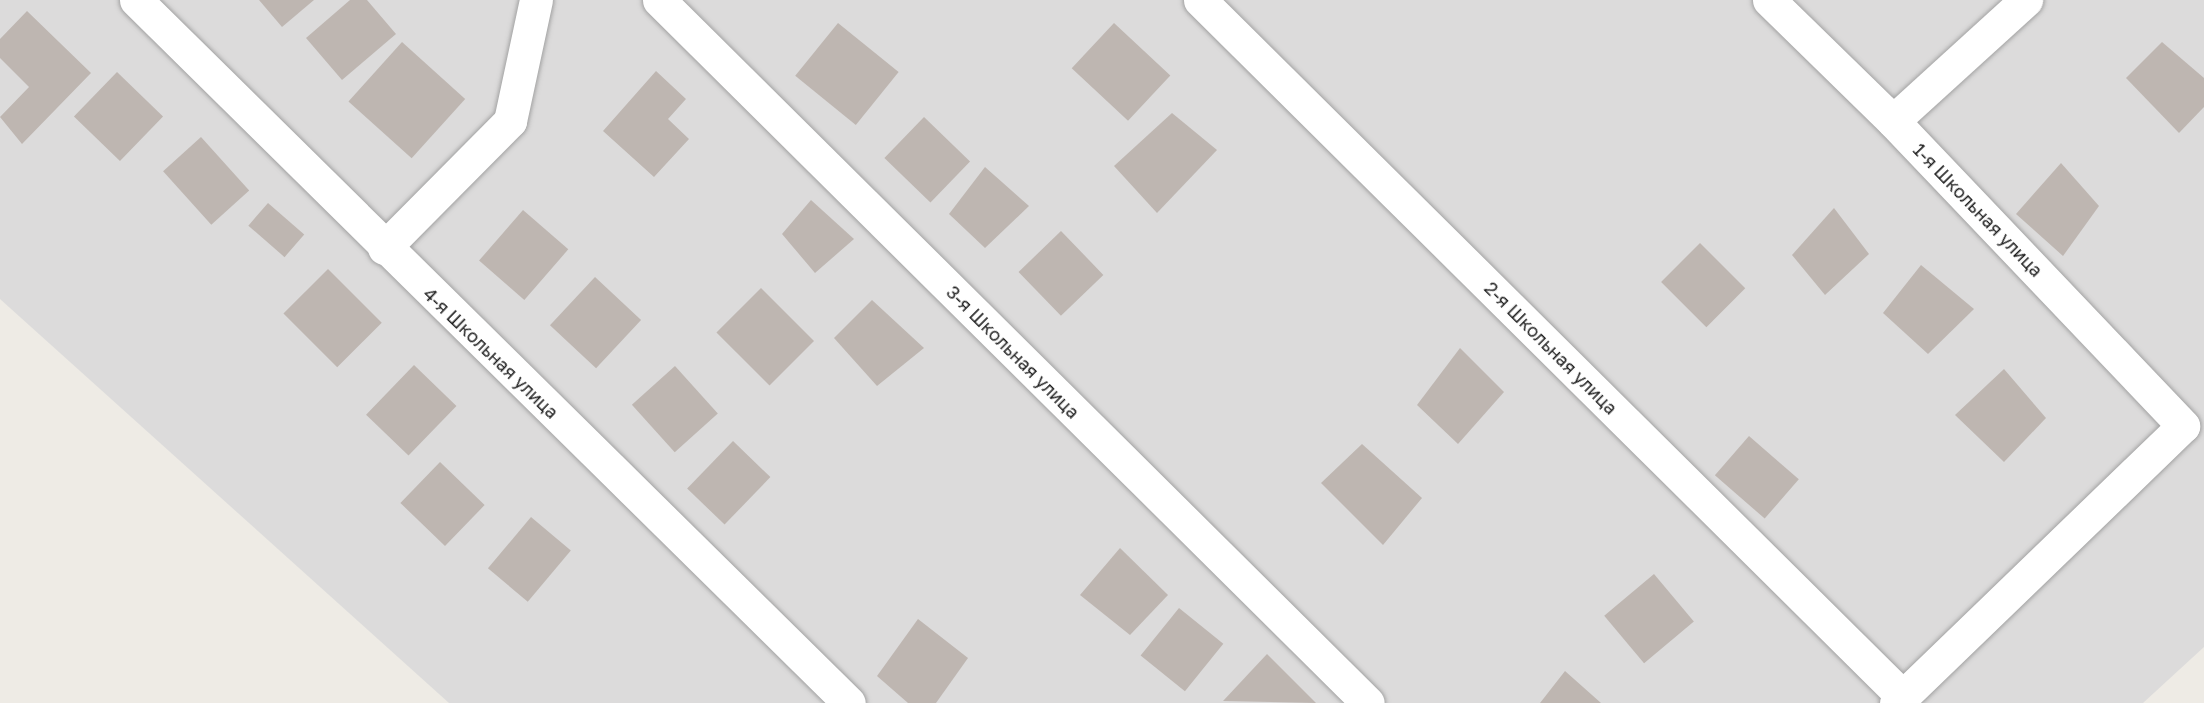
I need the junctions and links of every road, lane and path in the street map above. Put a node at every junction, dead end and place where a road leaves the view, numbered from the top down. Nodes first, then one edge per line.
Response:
1 (136, 0) edge
2 (536, 0) edge
3 (659, 0) edge
4 (1200, 0) edge
5 (1768, 0) edge
6 (2026, 0) edge
7 (1893, 121) junction
8 (384, 248) junction
9 (1899, 700) edge
10 (849, 703) edge
11 (1368, 703) edge

1 - 8 street, 4-я Школьная улица
2 - 8 street
3 - 11 street, 3-я Школьная улица
4 - 9 street, 2-я Школьная улица
5 - 7 street, 1-я Школьная улица
6 - 7 street
7 - 9 street, 1-я Школьная улица
8 - 10 street, 4-я Школьная улица

